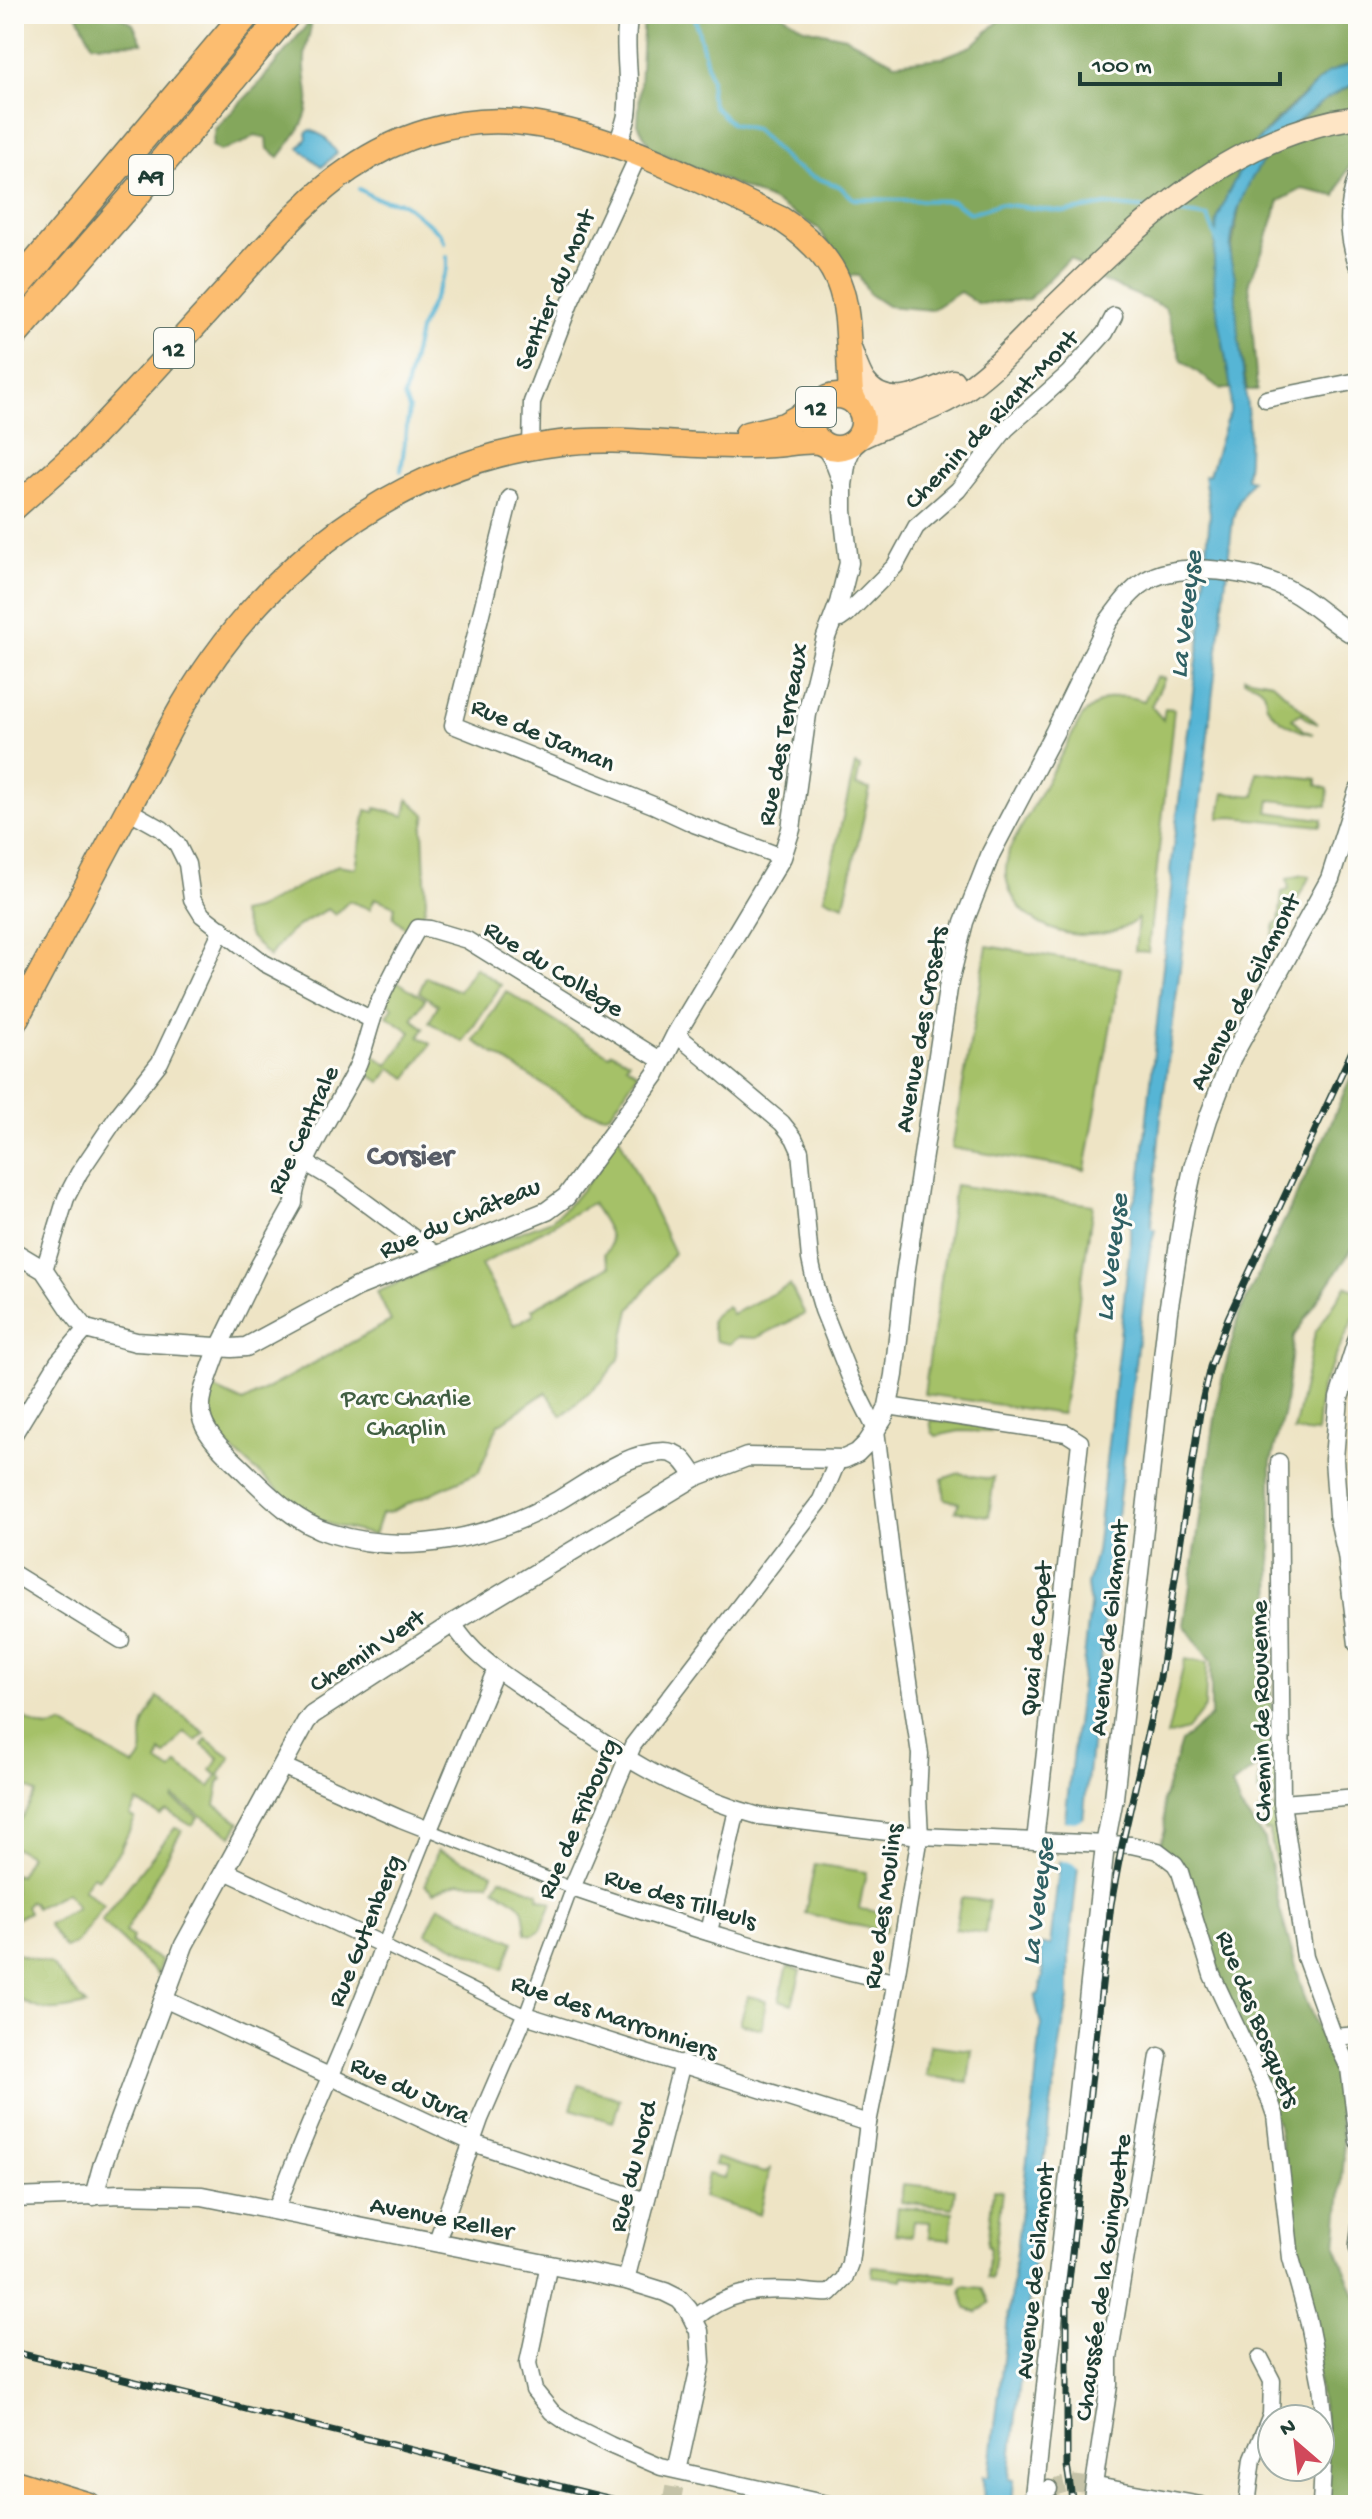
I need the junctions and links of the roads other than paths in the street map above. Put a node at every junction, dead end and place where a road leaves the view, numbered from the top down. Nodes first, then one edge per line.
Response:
1 (246, 14) edge
2 (286, 14) edge
3 (629, 14) edge
4 (1358, 117) edge
5 (628, 150) junction
6 (1358, 177) edge
7 (1358, 264) edge
8 (14, 290) edge
9 (1114, 316) dead end
10 (14, 334) edge
11 (850, 347) junction
12 (961, 381) junction
13 (1358, 381) edge
14 (1266, 399) dead end
15 (819, 404) junction
16 (858, 406) junction
17 (857, 440) junction
18 (575, 441) junction
19 (822, 444) junction
20 (531, 448) junction
21 (843, 485) junction
22 (510, 498) dead end
23 (14, 508) edge
24 (834, 618) junction
25 (1358, 637) edge
26 (1358, 791) edge
27 (128, 810) junction
28 (782, 857) junction
29 (418, 928) joint
30 (222, 929) junction
31 (375, 1012) junction
32 (14, 1023) edge
33 (676, 1034) junction
34 (662, 1061) junction
35 (306, 1163) junction
36 (14, 1252) edge
37 (435, 1254) junction
38 (44, 1270) junction
39 (86, 1329) junction
40 (1358, 1338) edge
41 (219, 1347) junction
42 (1354, 1364) edge
43 (888, 1406) junction
44 (876, 1430) junction
45 (14, 1434) edge
46 (838, 1460) junction
47 (1279, 1462) dead end
48 (695, 1477) junction
49 (14, 1574) edge
50 (453, 1623) junction
51 (121, 1640) dead end
52 (1358, 1644) edge
53 (496, 1669) junction
54 (628, 1758) junction
55 (282, 1766) junction
56 (1358, 1797) edge
57 (1282, 1803) junction
58 (737, 1810) junction
59 (429, 1830) junction
60 (920, 1836) junction
61 (1042, 1841) junction
62 (1099, 1845) junction
63 (225, 1871) junction
64 (572, 1888) junction
65 (709, 1932) junction
66 (383, 1945) junction
67 (894, 1982) junction
68 (164, 1999) junction
69 (525, 2015) junction
70 (1358, 2035) edge
71 (1334, 2037) junction
72 (1159, 2056) dead end
73 (682, 2063) junction
74 (330, 2077) junction
75 (868, 2123) junction
76 (1358, 2141) edge
77 (473, 2143) junction
78 (94, 2196) junction
79 (14, 2198) edge
80 (646, 2201) junction
81 (276, 2210) junction
82 (1358, 2222) edge
83 (437, 2241) junction
84 (1358, 2258) edge
85 (549, 2264) junction
86 (626, 2280) junction
87 (694, 2319) junction
88 (1260, 2358) dead end
89 (679, 2462) tunnel mouth
90 (14, 2482) edge
91 (1102, 2487) tunnel mouth
92 (1038, 2497) edge
93 (89, 2505) edge
94 (832, 2505) edge
95 (1090, 2505) edge
96 (1106, 2505) edge
97 (1201, 2505) edge
98 (1247, 2505) edge
99 (1321, 2505) edge

1 - 8 highway, A9
2 - 10 highway, A9
3 - 5 street
4 - 12 main road
5 - 11 main road, 12
5 - 20 street, Sentier du Mont
5 - 23 main road, 12
6 - 7 street
9 - 24 street, Chemin de Riant-Mont
11 - 12 main road
11 - 15 main road, 12
11 - 16 main road, 12
12 - 16 main road
12 - 17 main road
13 - 14 street
15 - 16 main road, 12
15 - 18 main road, 12
15 - 19 main road, 12
16 - 17 main road, 12
17 - 19 main road, 12
17 - 21 street, Rue des Terreaux
18 - 19 main road, 12
18 - 20 main road, 12
19 - 21 street, Rue des Terreaux
20 - 27 main road, 12
21 - 24 street, Rue des Terreaux
22 - 28 street, Rue de Jaman
24 - 28 street, Rue des Terreaux
25 - 43 street, Avenue des Crosets
26 - 62 street, Avenue de Gilamont
27 - 30 street
27 - 32 main road, 12
28 - 33 street, Rue des Terreaux
29 - 31 street, Rue Centrale
29 - 34 street, Rue du Collège
30 - 31 street
30 - 38 street
31 - 35 street, Rue Centrale
33 - 34 street, Rue des Terreaux
33 - 44 street, Rue des Moulins
34 - 37 street, Rue du Château
35 - 37 street
35 - 41 street, Rue Centrale
36 - 38 street
37 - 41 street, Rue du Château
38 - 39 street
39 - 41 street, Rue du Château
39 - 45 street
40 - 42 street
41 - 48 street
42 - 52 street
43 - 44 street, Avenue des Crosets
43 - 61 street, Quai de Copet
44 - 46 street
44 - 60 street, Rue des Moulins
46 - 48 street, Chemin Vert
46 - 54 street, Rue de Fribourg
47 - 57 street, Chemin de Rouvenne
48 - 50 street, Chemin Vert
49 - 51 street
50 - 53 street, Rue des Bosquets
50 - 55 street, Chemin Vert
53 - 54 street, Rue des Bosquets
53 - 59 street, Rue Gutenberg
54 - 58 street, Rue des Bosquets
54 - 64 street, Rue de Fribourg
55 - 59 street, Rue des Tilleuls
55 - 63 street, Chemin Vert
56 - 57 street
57 - 71 street, Chemin de Rouvenne
58 - 60 street, Rue des Bosquets
58 - 65 street
59 - 64 street, Rue des Tilleuls
59 - 66 street, Rue Gutenberg
60 - 61 street, Rue des Bosquets
60 - 67 street, Rue des Moulins
61 - 62 street, Rue des Bosquets
62 - 92 street, Avenue de Gilamont
62 - 99 street, Rue des Bosquets
63 - 66 street, Rue des Marronniers
63 - 68 street, Chemin Vert
64 - 65 street, Rue des Tilleuls
64 - 69 street, Rue de Fribourg
65 - 67 street, Rue des Tilleuls
66 - 69 street, Rue des Marronniers
66 - 74 street, Rue Gutenberg
67 - 75 street, Rue des Moulins
68 - 74 street, Rue du Jura
68 - 78 street, Chemin Vert
69 - 73 street, Rue des Marronniers
69 - 77 street, Rue de Fribourg
70 - 71 street
71 - 76 street, Chemin de Rouvenne
72 - 95 street, Chaussée de la Guinguette
73 - 75 street, Rue des Marronniers
73 - 80 street, Rue du Nord
74 - 77 street, Rue du Jura
74 - 81 street, Rue Gutenberg
75 - 87 street, Rue des Moulins
77 - 80 street, Rue du Jura
77 - 83 street, Rue de Fribourg
78 - 79 street, Avenue Reller
78 - 81 street, Avenue Reller
80 - 86 street, Rue du Nord
81 - 83 street, Avenue Reller
82 - 84 street
83 - 85 street, Avenue Reller
85 - 86 street, Avenue Reller
85 - 94 street
86 - 87 street, Avenue Reller
87 - 89 street
88 - 98 street
90 - 93 main road
91 - 97 street
95 - 96 street

